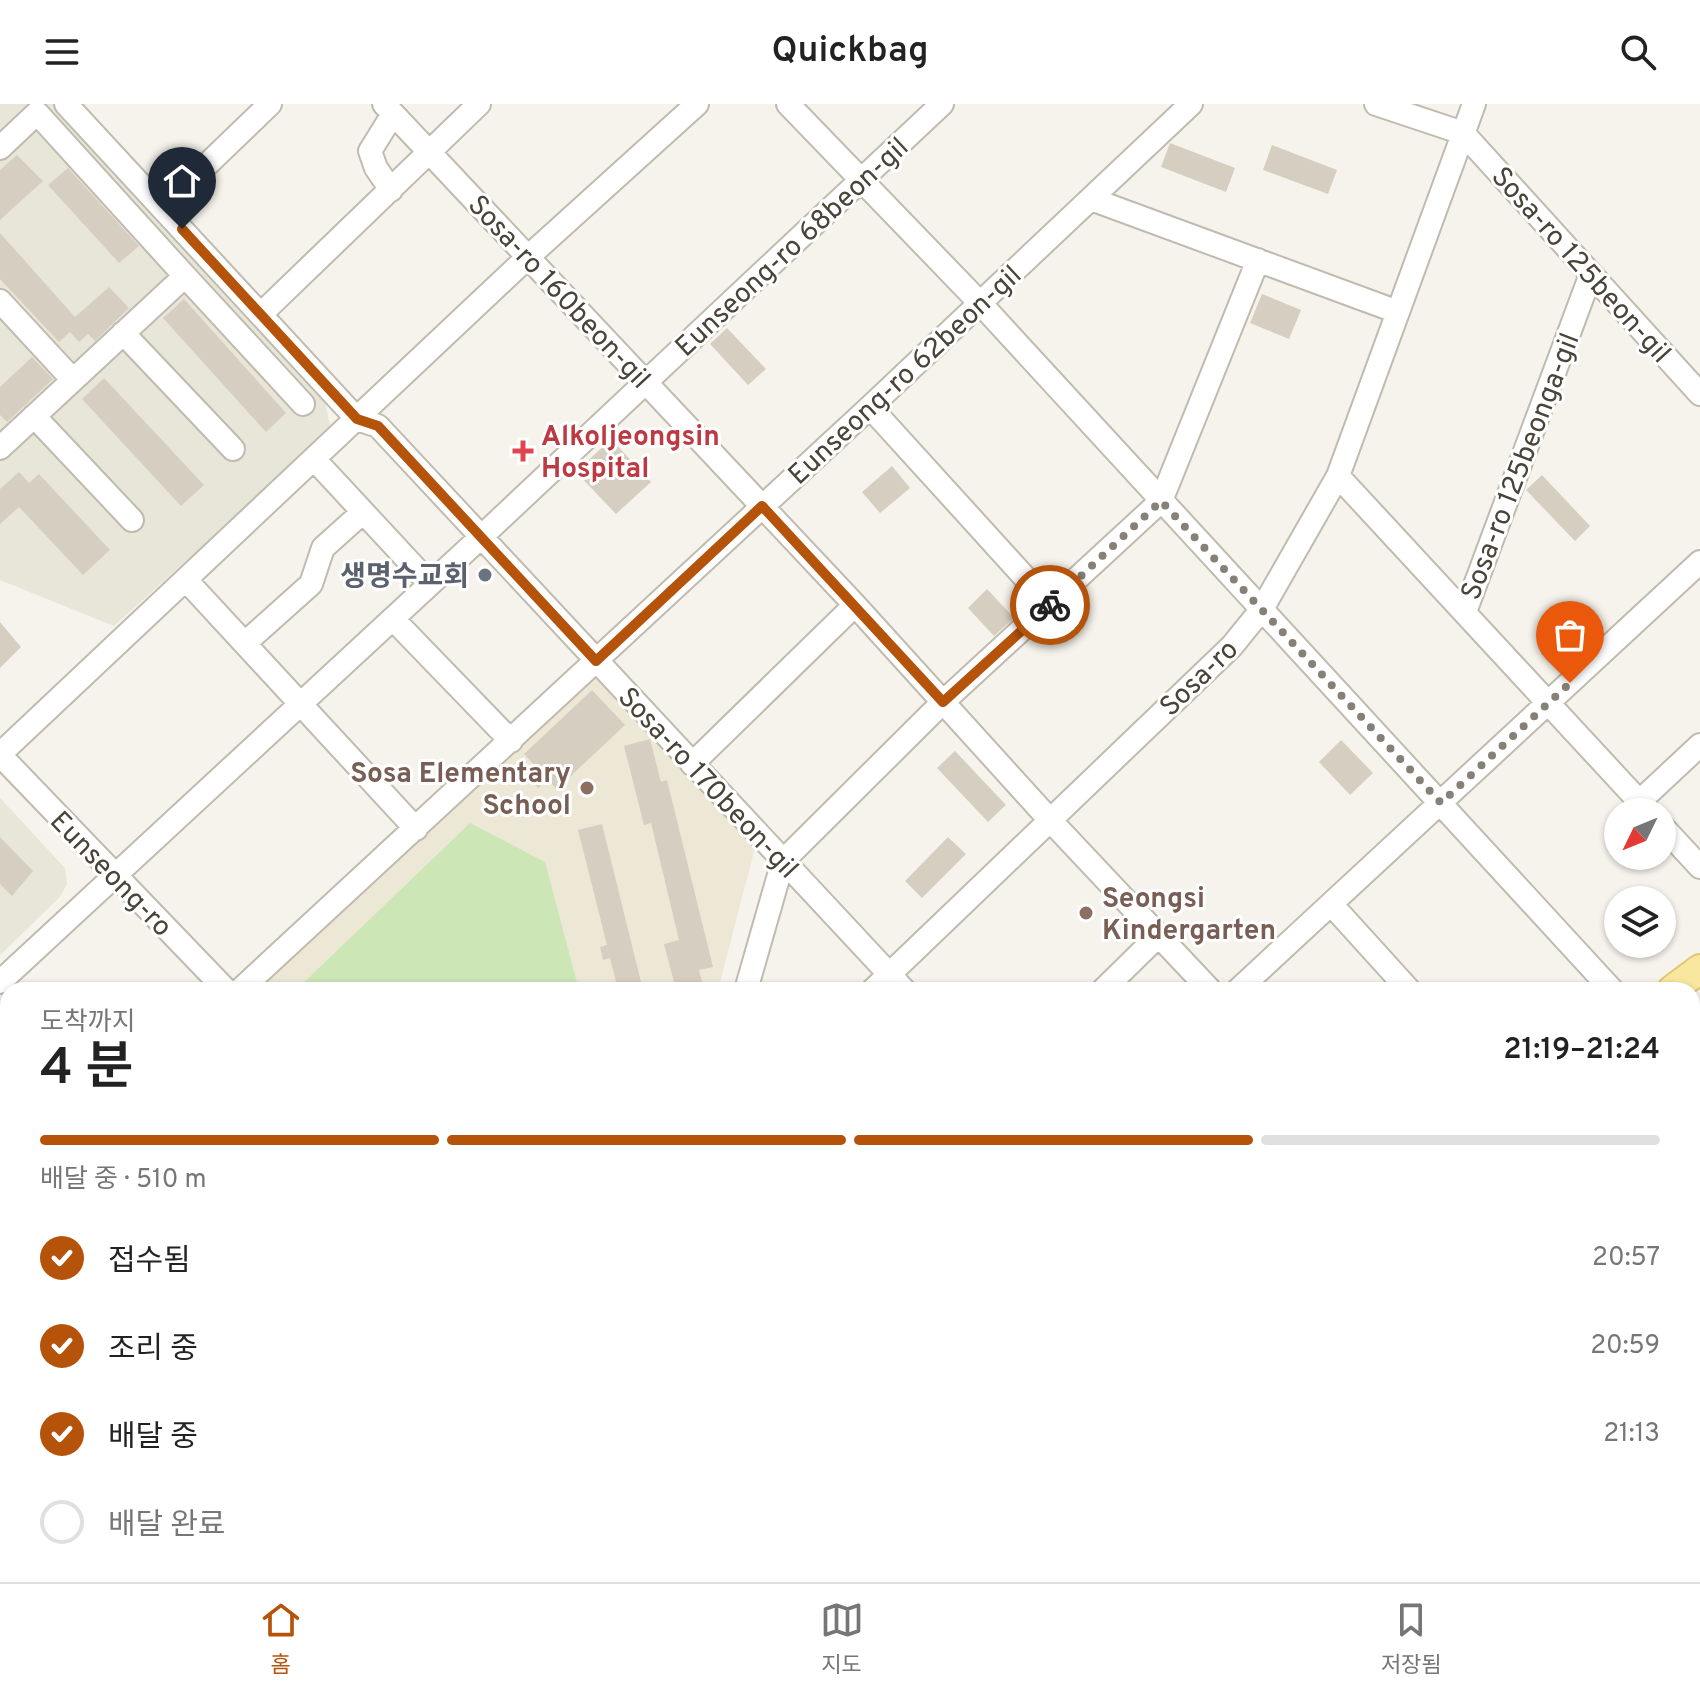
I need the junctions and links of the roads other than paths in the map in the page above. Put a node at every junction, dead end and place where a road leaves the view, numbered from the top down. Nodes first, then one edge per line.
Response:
1 (66, 104) edge
2 (270, 104) edge
3 (479, 104) edge
4 (697, 104) edge
5 (942, 104) edge
6 (1191, 104) edge
7 (1376, 104) edge
8 (1474, 104) edge
9 (798, 107) edge
10 (389, 109) edge
11 (1463, 133) junction
12 (0, 148) edge
13 (430, 153) junction
14 (863, 181) junction
15 (391, 190) junction
16 (1091, 199) junction
17 (162, 208) junction
18 (528, 257) junction
19 (1258, 260) junction
20 (1591, 274) junction
21 (185, 276) junction
22 (0, 301) edge
23 (980, 303) junction
24 (1398, 312) junction
25 (261, 314) junction
26 (123, 333) junction
27 (73, 380) junction
28 (645, 381) junction
29 (1700, 394) edge
30 (303, 404) dead end
31 (870, 407) junction
32 (34, 416) junction
33 (357, 419) junction
34 (0, 448) edge
35 (233, 449) dead end
36 (314, 459) junction
37 (1338, 476) junction
38 (1161, 501) junction
39 (762, 506) junction
40 (363, 512) junction
41 (132, 520) dead end
42 (481, 537) junction
43 (1700, 562) edge
44 (186, 580) junction
45 (430, 584) junction
46 (855, 605) junction
47 (1050, 605) junction
48 (1262, 609) junction
49 (1465, 612) junction
50 (393, 619) junction
51 (245, 643) junction
52 (596, 661) junction
53 (943, 702) junction
54 (1549, 703) junction
55 (301, 704) junction
56 (511, 741) junction
57 (1700, 745) edge
58 (0, 754) edge
59 (692, 764) junction
60 (1636, 798) edge
61 (1652, 798) edge
62 (1441, 803) junction
63 (1049, 819) junction
64 (416, 829) junction
65 (1676, 838) edge
66 (1695, 854) edge
67 (783, 861) junction
68 (115, 876) junction
69 (1331, 904) junction
70 (1159, 935) junction
71 (1700, 969) edge
72 (0, 982) edge
73 (218, 982) edge
74 (249, 982) edge
75 (748, 982) edge
76 (886, 982) edge
77 (892, 982) edge
78 (1111, 982) edge
79 (1203, 982) edge
80 (1247, 982) edge
81 (1402, 982) edge
82 (1605, 982) edge
83 (1683, 982) edge

1 - 17 street, Sosa-ro 170beon-gil
2 - 17 street
3 - 13 street
4 - 18 street
5 - 14 street, Eunseong-ro 68beon-gil
6 - 16 street, Eunseong-ro 62beon-gil
7 - 11 street
8 - 11 street, Sosa-ro
9 - 14 street
10 - 13 street, Sosa-ro 160beon-gil
10 - 15 street
11 - 20 street, Sosa-ro 125beon-gil
11 - 24 street, Sosa-ro
12 - 21 street
13 - 15 street
13 - 18 street, Sosa-ro 160beon-gil
14 - 23 street
14 - 28 street, Eunseong-ro 68beon-gil
15 - 25 street
16 - 19 street
16 - 23 street, Eunseong-ro 62beon-gil
17 - 25 street, Sosa-ro 170beon-gil
18 - 28 street, Sosa-ro 160beon-gil
18 - 33 street
19 - 24 street
19 - 38 street
20 - 29 street, Sosa-ro 125beon-gil
20 - 49 street, Sosa-ro 125beonga-gil
21 - 26 street
21 - 30 street
22 - 27 street
23 - 31 street, Eunseong-ro 62beon-gil
23 - 38 street
24 - 37 street, Sosa-ro
25 - 33 street, Sosa-ro 170beon-gil
26 - 27 street
26 - 35 street
27 - 32 street
28 - 39 street, Sosa-ro 160beon-gil
28 - 42 street, Eunseong-ro 68beon-gil
31 - 39 street, Eunseong-ro 62beon-gil
31 - 47 street
32 - 34 street
32 - 41 street
33 - 36 street
33 - 42 street, Sosa-ro 170beon-gil
36 - 40 street
36 - 44 street
37 - 48 street, Sosa-ro
37 - 49 street
38 - 47 street
38 - 48 street
39 - 46 street, Sosa-ro 160beon-gil
39 - 52 street, Eunseong-ro 62beon-gil
40 - 45 street
40 - 51 street
42 - 45 street, Eunseong-ro 68beon-gil
42 - 52 street, Sosa-ro 170beon-gil
43 - 54 street
44 - 51 street
44 - 58 street
45 - 50 street, Eunseong-ro 68beon-gil
46 - 53 street, Sosa-ro 160beon-gil
46 - 59 street
47 - 53 street
48 - 62 street
48 - 63 street, Sosa-ro
49 - 54 street
50 - 55 street, Eunseong-ro 68beon-gil
50 - 56 street
51 - 55 street
52 - 56 street, Eunseong-ro 62beon-gil
52 - 59 street, Sosa-ro 170beon-gil
53 - 63 street, Sosa-ro 160beon-gil
53 - 67 street
54 - 60 street
54 - 62 street
55 - 64 street
55 - 68 street, Eunseong-ro 68beon-gil
56 - 64 street, Eunseong-ro 62beon-gil
57 - 61 street
58 - 68 street, Eunseong-ro
59 - 67 street, Sosa-ro 170beon-gil
62 - 69 street
62 - 82 street
63 - 70 street, Sosa-ro 160beon-gil
63 - 77 street, Sosa-ro
64 - 74 street, Eunseong-ro 62beon-gil
65 - 66 street
67 - 75 street
67 - 76 street, Sosa-ro 170beon-gil
68 - 72 street, Eunseong-ro 68beon-gil
68 - 73 street, Eunseong-ro
69 - 80 street
69 - 81 street
70 - 78 street
70 - 79 street, Sosa-ro 160beon-gil
71 - 83 main road

